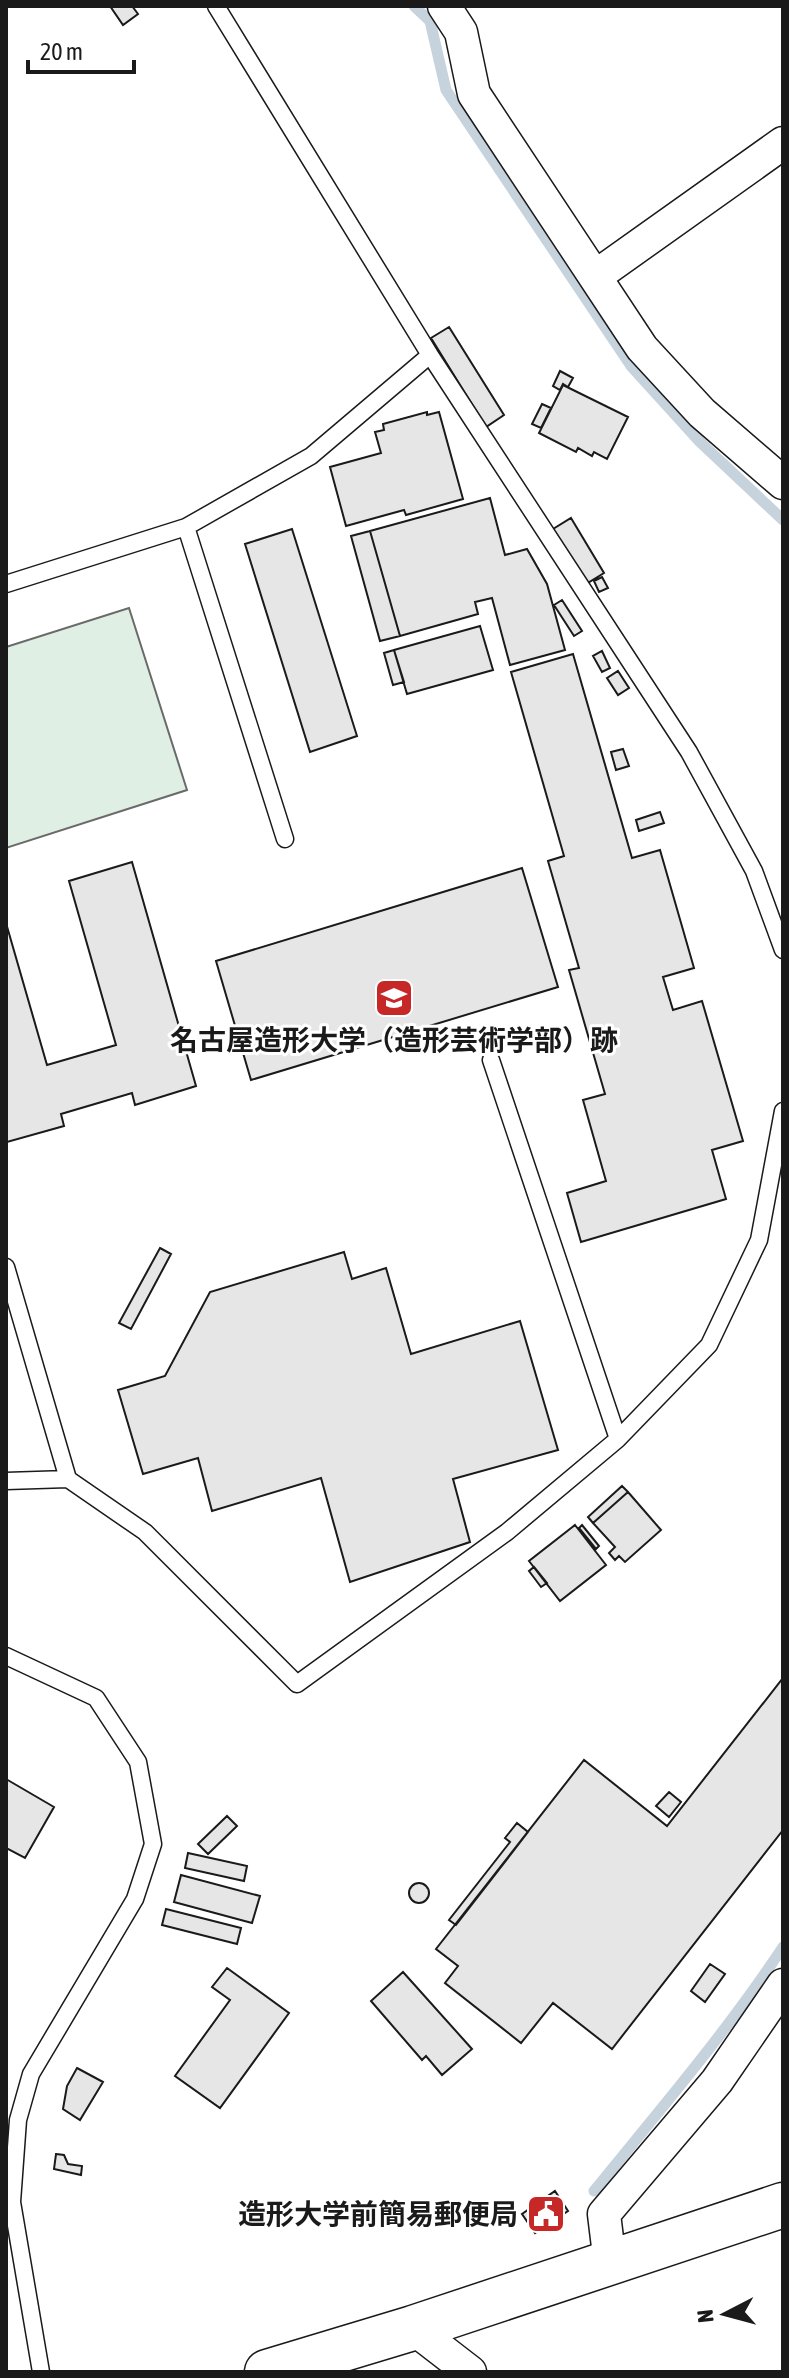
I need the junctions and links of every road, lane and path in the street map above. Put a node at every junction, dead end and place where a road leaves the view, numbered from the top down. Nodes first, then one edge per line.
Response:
1 (216, 6) edge
2 (444, 6) edge
3 (783, 143) edge
4 (596, 276) junction
5 (430, 355) junction
6 (783, 483) edge
7 (186, 527) junction
8 (6, 584) edge
9 (285, 839) dead end
10 (783, 950) edge
11 (491, 1060) dead end
12 (783, 1111) edge
13 (6, 1267) edge
14 (618, 1439) junction
15 (68, 1479) junction
16 (6, 1481) edge
17 (6, 1656) edge
18 (783, 1985) edge
19 (783, 2205) edge
20 (610, 2263) junction
21 (413, 2328) junction
22 (41, 2372) edge
23 (267, 2372) edge
24 (470, 2372) edge

1 - 5 lane
2 - 4 street
3 - 4 street
4 - 6 street
5 - 7 lane
5 - 10 lane
7 - 8 lane
7 - 9 lane
11 - 14 lane
12 - 14 lane
13 - 15 lane
14 - 15 lane
15 - 16 lane
17 - 22 lane
18 - 20 street
19 - 20 street
20 - 21 street
21 - 23 street
21 - 24 street

